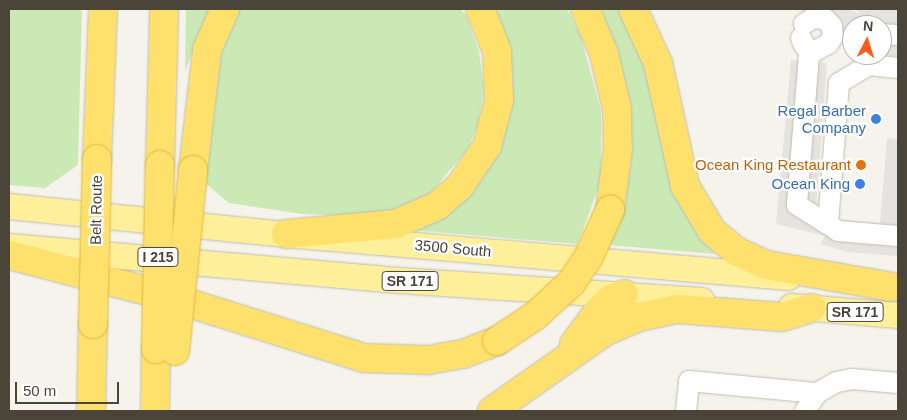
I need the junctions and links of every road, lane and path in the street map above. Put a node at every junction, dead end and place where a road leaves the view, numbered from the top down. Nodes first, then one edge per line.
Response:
1 (103, 9) edge
2 (164, 9) edge
3 (225, 9) edge
4 (480, 9) edge
5 (585, 9) edge
6 (633, 9) edge
7 (841, 32) edge
8 (806, 38) junction
9 (898, 68) edge
10 (9, 206) edge
11 (828, 224) junction
12 (286, 234) junction
13 (898, 236) edge
14 (9, 246) edge
15 (9, 255) edge
16 (895, 287) edge
17 (624, 294) junction
18 (812, 308) junction
19 (898, 316) edge
20 (166, 350) junction
21 (552, 366) junction
22 (898, 383) edge
23 (817, 393) junction
24 (91, 411) edge
25 (155, 411) edge
26 (169, 411) edge
27 (492, 411) edge
28 (686, 411) edge
29 (805, 411) edge

1 - 24 highway, Belt Route, bridge
2 - 20 highway, I 215, bridge
3 - 20 highway, bridge
4 - 12 highway
5 - 15 highway, bridge
6 - 16 highway
7 - 8 street
7 - 8 street
8 - 11 street
9 - 11 street
10 - 12 main road, 3500 South / SR 171
11 - 13 street
12 - 16 main road, 3500 South / SR 171
14 - 17 main road, SR 171
17 - 18 main road, SR 171
17 - 21 highway
18 - 19 main road, SR 171
18 - 21 highway
20 - 25 highway, I 215
20 - 26 highway
21 - 27 highway
22 - 23 street
23 - 28 street
23 - 29 street

